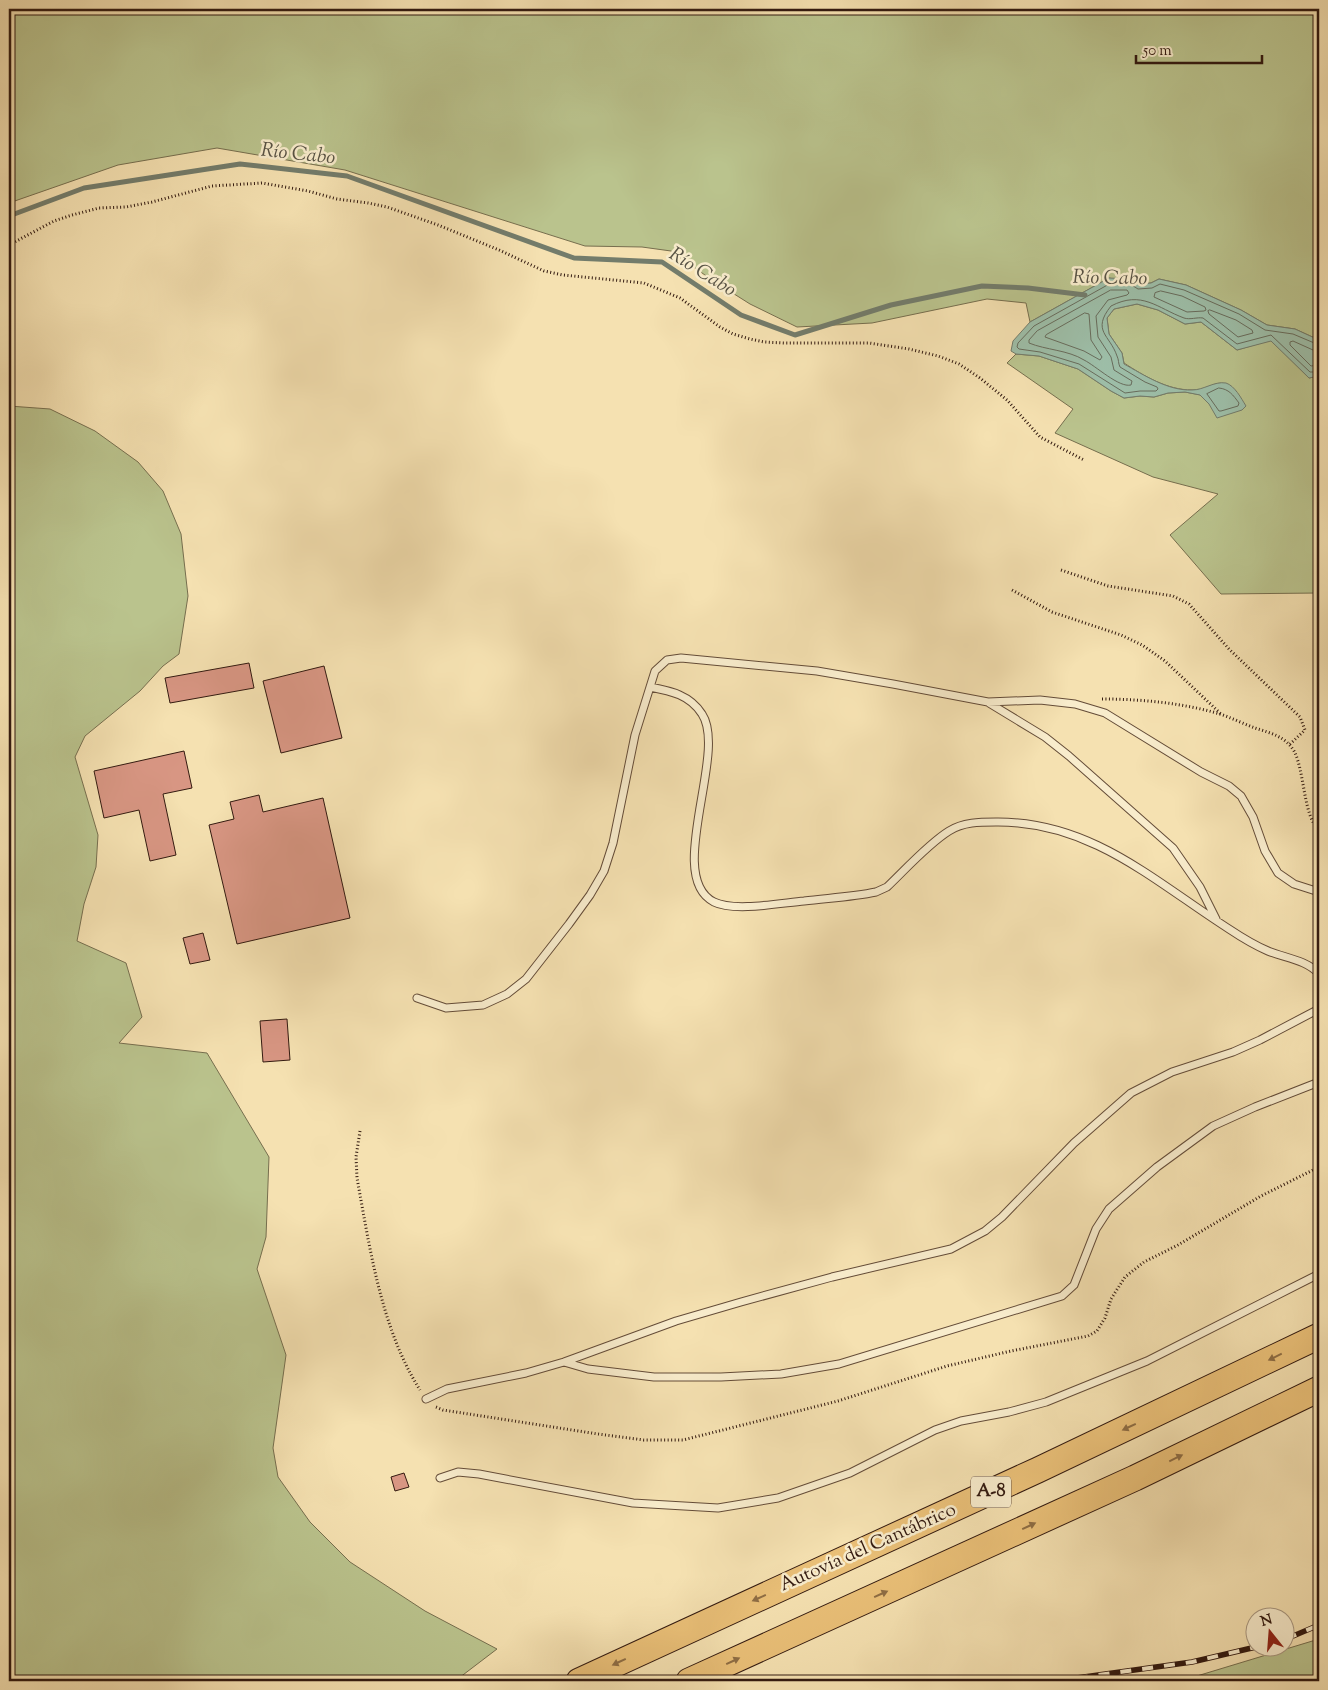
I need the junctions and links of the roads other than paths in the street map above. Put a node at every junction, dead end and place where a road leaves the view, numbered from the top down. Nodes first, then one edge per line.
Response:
1 (650, 687) junction
2 (988, 702) junction
3 (1319, 892) edge
4 (1217, 922) junction
5 (1319, 974) edge
6 (417, 998) dead end
7 (1319, 1007) edge
8 (1319, 1082) edge
9 (1319, 1274) edge
10 (1319, 1336) edge
11 (564, 1362) junction
12 (1319, 1389) edge
13 (426, 1399) road end
14 (440, 1478) dead end
15 (579, 1681) edge
16 (689, 1681) edge

1 - 2 lane
1 - 4 lane
1 - 6 lane
2 - 3 lane
2 - 4 lane
4 - 5 lane
7 - 11 lane
8 - 11 lane
9 - 14 lane
10 -> 15 highway, Autovía del Cantábrico / A-8
11 - 13 lane
16 -> 12 highway, A-8

